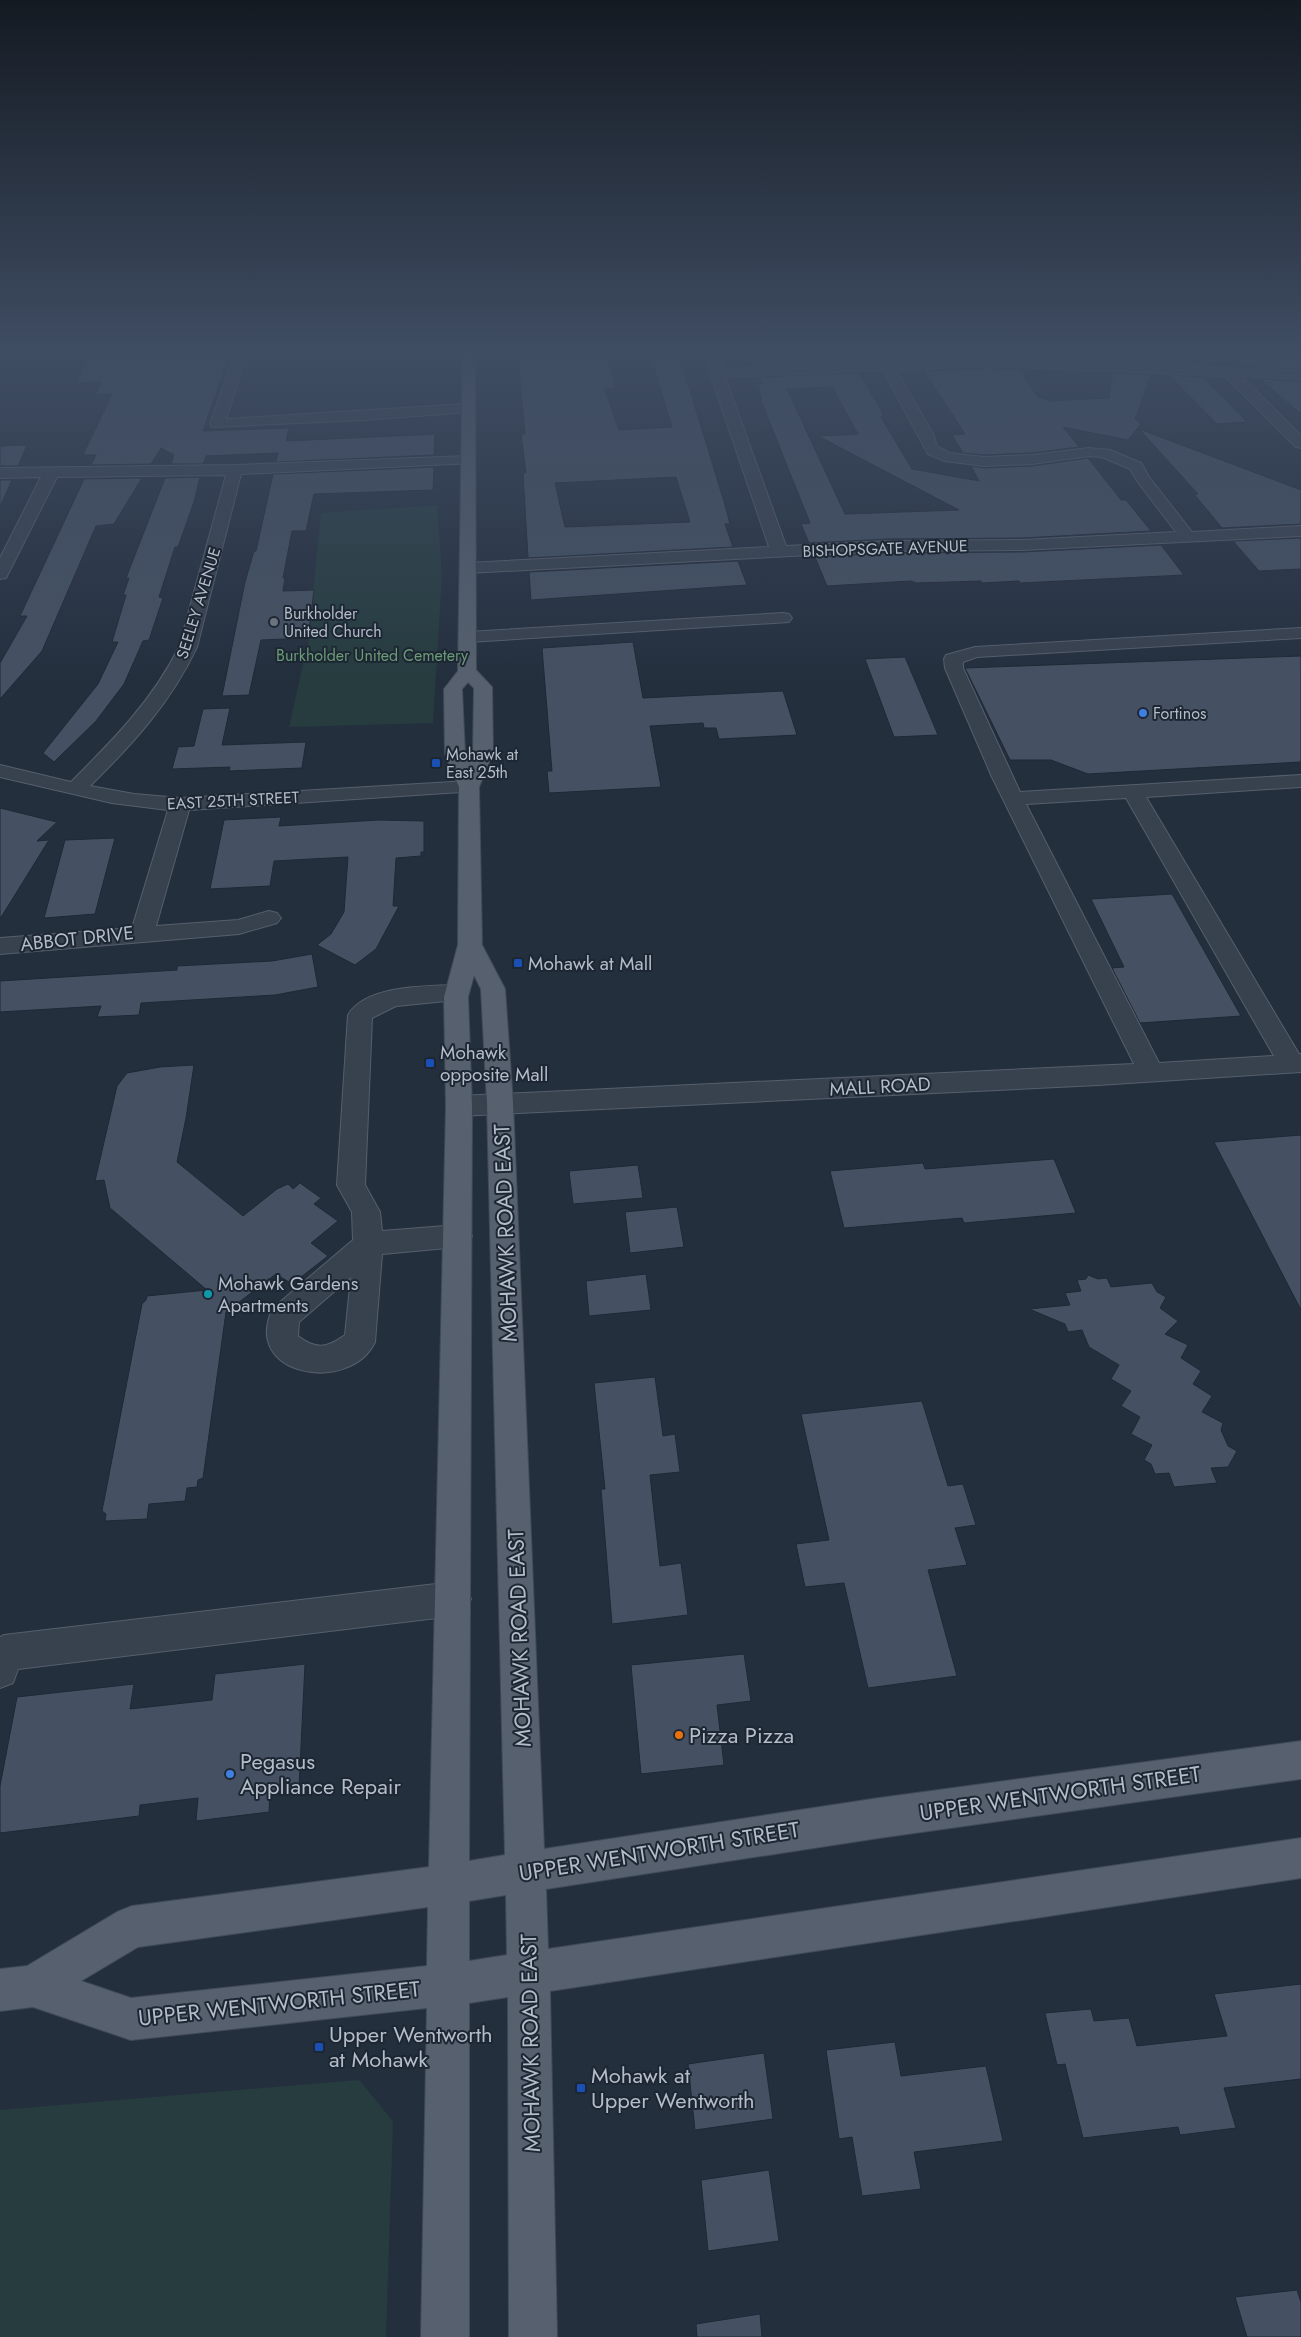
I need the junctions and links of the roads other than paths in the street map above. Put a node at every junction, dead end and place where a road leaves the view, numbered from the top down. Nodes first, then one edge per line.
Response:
1 (467, 460) edge
2 (468, 460) edge
3 (748, 460) edge
4 (966, 460) edge
5 (1000, 460) edge
6 (1122, 460) edge
7 (235, 470) junction
8 (52, 471) junction
9 (0, 473) edge
10 (1301, 531) edge
11 (1188, 537) junction
12 (779, 551) junction
13 (468, 568) junction
14 (0, 574) edge
15 (782, 618) dead end
16 (1301, 633) edge
17 (468, 637) junction
18 (467, 671) junction
19 (0, 771) edge
20 (1301, 781) edge
21 (469, 787) junction
22 (75, 789) junction
23 (1132, 791) junction
24 (1013, 799) junction
25 (180, 804) junction
26 (270, 918) dead end
27 (142, 934) junction
28 (470, 945) junction
29 (0, 946) edge
30 (457, 993) junction
31 (1296, 1063) edge
32 (1151, 1073) junction
33 (500, 1103) junction
34 (459, 1106) junction
35 (458, 1236) junction
36 (452, 1599) junction
37 (0, 1670) edge
38 (1301, 1760) edge
39 (1301, 1858) edge
40 (526, 1872) junction
41 (448, 1884) junction
42 (528, 1974) junction
43 (448, 1985) junction
44 (17, 1988) edge
45 (445, 2337) edge
46 (534, 2337) edge

1 - 7 street
2 - 13 main road
3 - 12 street
4 - 5 street
6 - 11 street
7 - 8 street
7 - 22 street, SEELEY AVENUE
8 - 9 street
8 - 14 street
10 - 11 street, BISHOPSGATE AVENUE
11 - 12 street, BISHOPSGATE AVENUE
12 - 13 street, BISHOPSGATE AVENUE
13 - 17 main road
15 - 17 street
16 - 24 street
17 - 18 main road
18 - 21 main road, MOHAWK ROAD EAST
18 - 21 main road, MOHAWK ROAD EAST
19 - 22 street, EAST 25TH STREET
20 - 23 street
21 - 25 street, EAST 25TH STREET
21 - 28 main road, MOHAWK ROAD EAST
22 - 25 street, EAST 25TH STREET
23 - 24 street
23 - 31 street
24 - 32 street
25 - 27 street, ABBOT DRIVE
26 - 27 street
27 - 29 street, ABBOT DRIVE
28 - 30 main road, MOHAWK ROAD EAST
28 - 33 main road, MOHAWK ROAD EAST
30 - 34 main road, MOHAWK ROAD EAST
30 - 35 street
31 - 32 street, MALL ROAD
32 - 33 street, MALL ROAD
33 - 34 street, MALL ROAD
33 - 40 main road, MOHAWK ROAD EAST
34 - 35 main road, MOHAWK ROAD EAST
35 - 36 main road, MOHAWK ROAD EAST
36 - 37 street
36 - 41 main road, MOHAWK ROAD EAST
38 - 40 main road, UPPER WENTWORTH STREET
39 - 42 main road, UPPER WENTWORTH STREET
40 - 41 main road, UPPER WENTWORTH STREET
40 - 42 main road, MOHAWK ROAD EAST
41 - 43 main road, MOHAWK ROAD EAST
41 - 44 main road, UPPER WENTWORTH STREET
42 - 43 main road, UPPER WENTWORTH STREET
42 - 46 main road, MOHAWK ROAD EAST
43 - 44 main road, UPPER WENTWORTH STREET
43 - 45 main road, MOHAWK ROAD EAST

